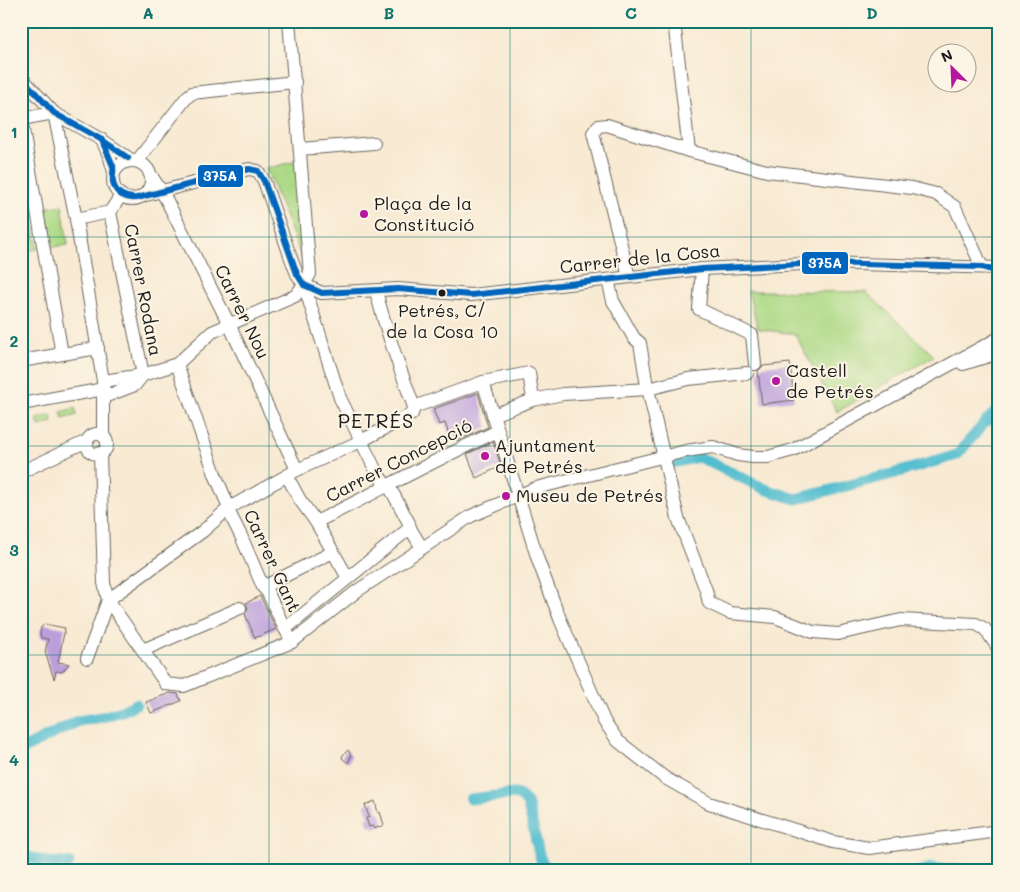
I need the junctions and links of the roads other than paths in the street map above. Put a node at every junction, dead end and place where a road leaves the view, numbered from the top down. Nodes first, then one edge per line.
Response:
1 (289, 21) edge
2 (674, 21) edge
3 (21, 77) edge
4 (295, 82) junction
5 (54, 113) junction
6 (21, 119) edge
7 (102, 140) junction
8 (374, 143) dead end
9 (300, 149) junction
10 (689, 151) junction
11 (135, 161) junction
12 (114, 172) junction
13 (149, 172) junction
14 (162, 192) junction
15 (121, 195) junction
16 (142, 196) junction
17 (110, 212) junction
18 (76, 219) junction
19 (309, 245) junction
20 (288, 248) junction
21 (982, 267) junction
22 (999, 268) edge
23 (702, 269) junction
24 (999, 272) edge
25 (629, 277) junction
26 (608, 280) junction
27 (304, 285) junction
28 (376, 290) junction
29 (229, 324) junction
30 (999, 338) edge
31 (98, 348) junction
32 (62, 354) junction
33 (999, 355) edge
34 (21, 361) edge
35 (177, 364) junction
36 (941, 370) junction
37 (143, 375) junction
38 (483, 382) junction
39 (104, 389) junction
40 (648, 389) junction
41 (533, 400) junction
42 (21, 404) edge
43 (414, 408) junction
44 (493, 415) junction
45 (498, 431) junction
46 (103, 436) junction
47 (87, 441) junction
48 (361, 442) junction
49 (100, 453) junction
50 (664, 457) junction
51 (22, 468) edge
52 (292, 473) junction
53 (389, 486) junction
54 (517, 496) junction
55 (229, 508) junction
56 (316, 522) junction
57 (410, 528) junction
58 (422, 548) junction
59 (333, 552) junction
60 (348, 578) junction
61 (263, 587) junction
62 (108, 600) junction
63 (240, 608) dead end
64 (285, 629) junction
65 (292, 642) junction
66 (999, 649) edge
67 (142, 650) junction
68 (87, 658) dead end
69 (999, 831) edge

1 - 4 street
2 - 10 street
3 - 5 street
4 - 9 street
4 - 11 street
5 - 6 street
5 - 7 street
5 - 18 street
6 - 32 street
7 - 11 street
7 - 12 street
8 - 9 street
9 - 19 street
10 - 21 street
10 - 25 street
11 - 12 street
11 - 13 street
12 - 15 street
13 - 14 street, Carrer Nou
13 - 16 street
14 - 16 street
14 - 20 street
14 - 29 street, Carrer Nou
15 - 16 street
15 - 17 street
17 - 18 street
17 - 37 street, Carrer Rodana
18 - 31 street
19 - 20 street
19 - 27 street
20 - 27 street
21 - 22 street, Carrer de la Cosa
21 - 23 street, Carrer de la Cosa
21 - 24 street, Carrer de la Cosa
23 - 25 street, Carrer de la Cosa
23 - 40 street
25 - 26 street, Carrer de la Cosa
26 - 28 street, Carrer de la Cosa
26 - 40 street
27 - 28 street, Carrer de la Cosa
27 - 29 street
27 - 48 street
28 - 43 street
29 - 35 street
29 - 52 street, Carrer Nou
30 - 36 street
31 - 32 street
31 - 39 street
32 - 34 street
33 - 36 street
35 - 37 street
35 - 55 street, Carrer Gant
36 - 50 street
37 - 39 street
38 - 41 street
38 - 43 street
38 - 44 street
39 - 42 street
39 - 46 street
40 - 41 street
40 - 50 street
41 - 44 street
43 - 48 street
44 - 45 street
45 - 53 street, Carrer Concepció
45 - 54 street
46 - 47 street
46 - 49 street
47 - 49 street
47 - 51 street
48 - 52 street
48 - 53 street
49 - 62 street
50 - 54 street
50 - 66 street
52 - 55 street
52 - 56 street, Carrer Nou
53 - 56 street, Carrer Concepció
53 - 57 street
54 - 58 street
54 - 69 street
55 - 61 street, Carrer Gant
55 - 62 street
56 - 59 street, Carrer Nou
57 - 58 street
57 - 60 street
58 - 65 street
59 - 60 street, Carrer Nou
59 - 61 street
60 - 64 street
61 - 64 street, Carrer Gant
62 - 67 street
62 - 68 street
63 - 67 street
64 - 65 street, Carrer Gant
65 - 67 street

